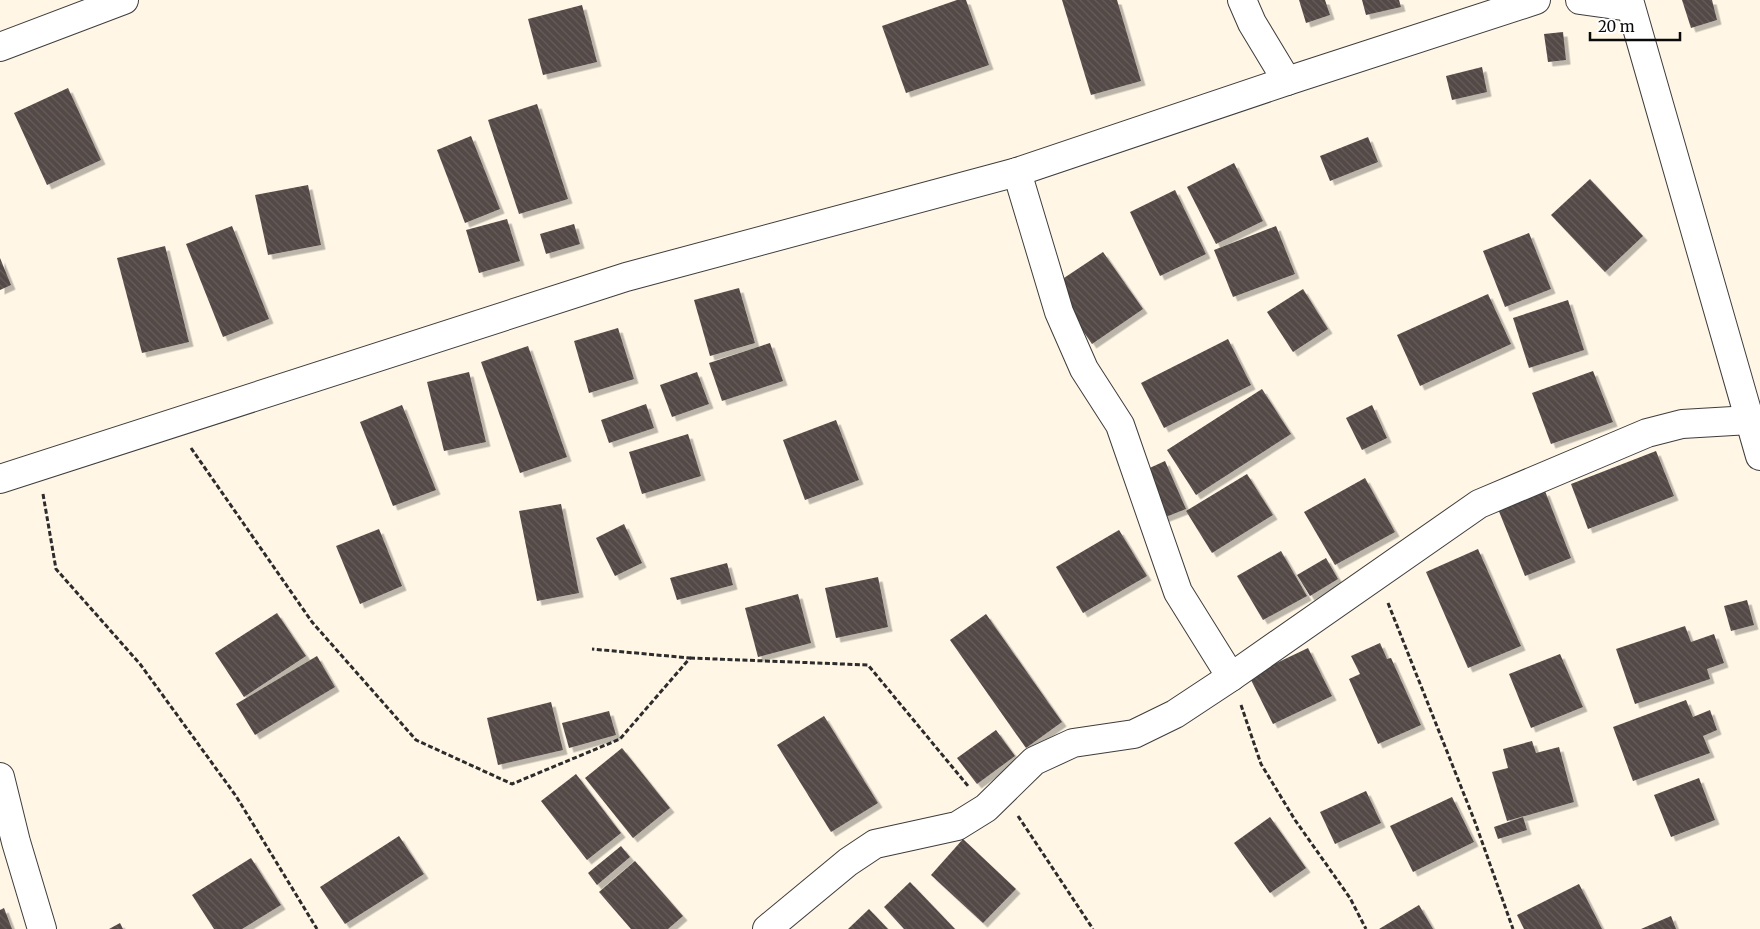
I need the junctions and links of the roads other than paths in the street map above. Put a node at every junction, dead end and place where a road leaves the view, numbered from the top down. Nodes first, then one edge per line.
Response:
1 (124, 0) edge
2 (1242, 0) edge
3 (1536, 0) edge
4 (1580, 0) edge
5 (1630, 4) edge
6 (0, 47) edge
7 (1287, 81) junction
8 (1017, 172) junction
9 (1750, 420) junction
10 (1760, 456) edge
11 (0, 479) edge
12 (1231, 676) junction
13 (0, 777) edge
14 (42, 929) edge
15 (767, 929) edge

1 - 6 street
2 - 7 street
3 - 7 street
4 - 5 street
5 - 9 street
7 - 8 street
8 - 11 street
8 - 12 street
9 - 10 street
9 - 12 street
12 - 15 street
13 - 14 street

